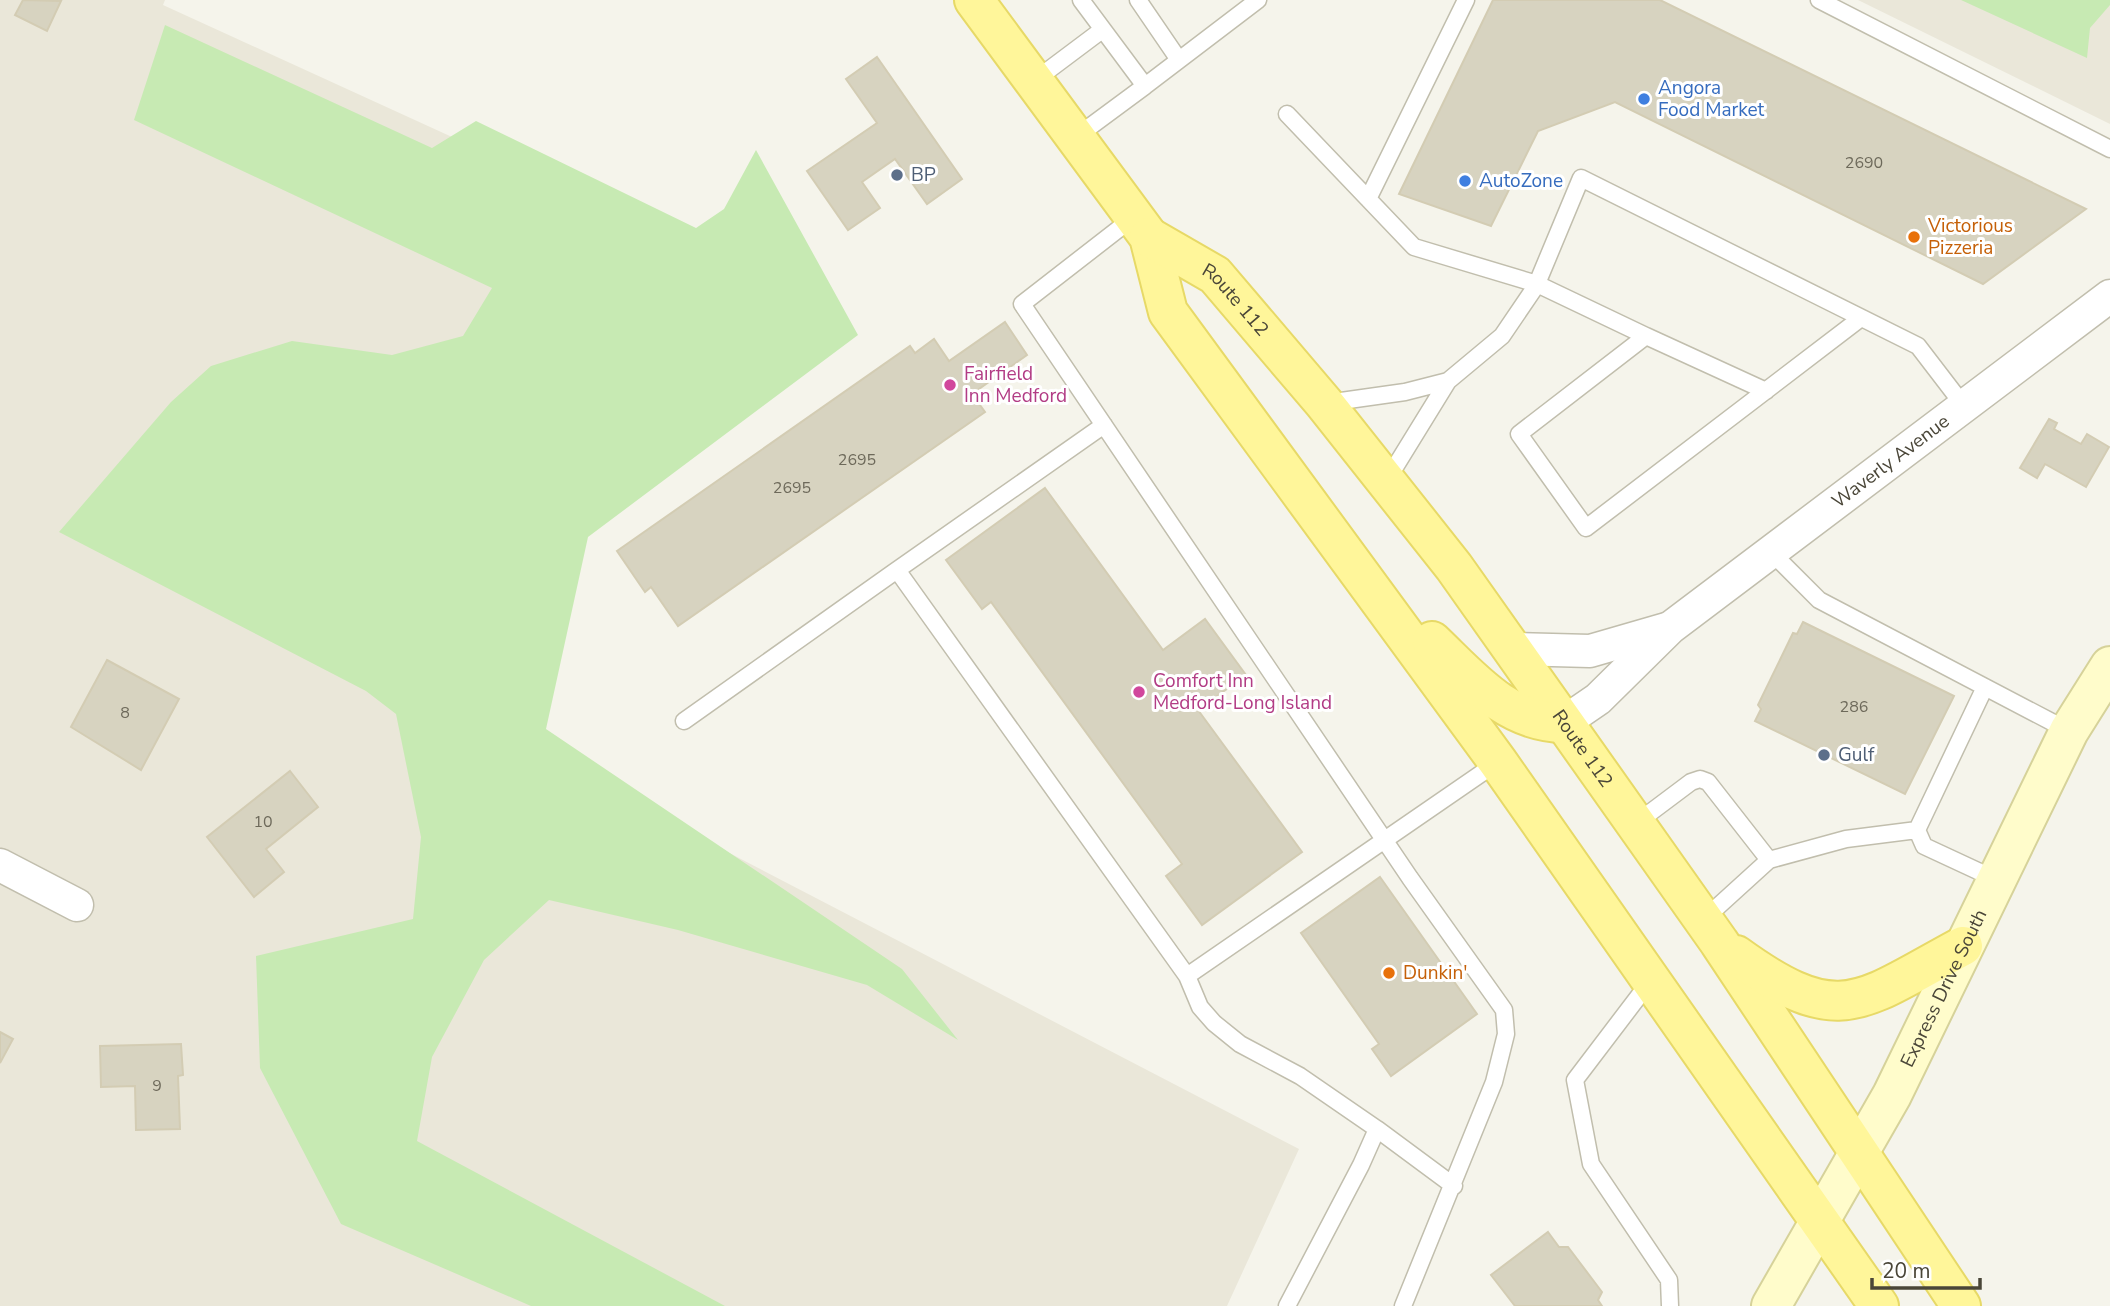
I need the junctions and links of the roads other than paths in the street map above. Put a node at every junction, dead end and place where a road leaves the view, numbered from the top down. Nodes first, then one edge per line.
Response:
1 (974, 0) edge
2 (1081, 0) edge
3 (1138, 0) edge
4 (1258, 0) edge
5 (1466, 0) edge
6 (1818, 0) edge
7 (1102, 30) junction
8 (1179, 60) junction
9 (1034, 81) junction
10 (1145, 86) junction
11 (1287, 114) dead end
12 (1076, 137) junction
13 (2110, 149) edge
14 (1368, 199) junction
15 (1142, 227) junction
16 (1537, 284) junction
17 (2110, 296) edge
18 (1861, 318) junction
19 (1646, 336) junction
20 (1448, 381) junction
21 (1766, 391) junction
22 (1324, 403) junction
23 (1964, 406) junction
24 (1104, 425) junction
25 (1385, 482) junction
26 (1771, 552) junction
27 (897, 570) junction
28 (1367, 579) junction
29 (1670, 628) junction
30 (1513, 649) junction
31 (2110, 666) edge
32 (1985, 687) junction
33 (684, 721) dead end
34 (1563, 723) junction
35 (2069, 731) junction
36 (1498, 762) junction
37 (1634, 824) junction
38 (1917, 830) junction
39 (1384, 839) junction
40 (1769, 860) junction
41 (0, 865) edge
42 (1995, 879) junction
43 (78, 905) dead end
44 (1711, 931) junction
45 (1963, 946) junction
46 (1188, 976) junction
47 (1651, 980) junction
48 (1377, 1129) junction
49 (1858, 1153) junction
50 (1454, 1186) junction
51 (1819, 1220) junction
52 (1287, 1306) edge
53 (1403, 1306) edge
54 (1670, 1306) edge
55 (1771, 1306) edge
56 (1880, 1306) edge
57 (1961, 1306) edge

1 - 9 main road, Route 112
2 - 7 lane
3 - 8 lane
4 - 8 lane
5 - 14 lane
6 - 13 lane
7 - 9 lane
7 - 10 lane
8 - 10 lane
9 - 12 main road, Route 112
10 - 12 lane
11 - 14 lane
12 - 15 main road, Route 112
14 - 16 lane
15 - 22 main road, Route 112
15 - 24 lane
15 - 28 main road, Route 112
16 - 18 lane
16 - 19 lane
16 - 20 lane
17 - 23 street, Waverly Avenue
18 - 21 lane
18 - 23 lane
19 - 21 lane
19 - 21 lane
20 - 22 lane
20 - 25 lane
22 - 25 main road, Route 112
23 - 26 street, Waverly Avenue
24 - 27 lane
24 - 39 lane
25 - 30 main road, Route 112
26 - 29 street, Waverly Avenue
26 - 32 lane
27 - 33 lane
27 - 46 lane
28 - 34 main road
28 - 36 main road, Route 112
29 - 30 street, Waverly Avenue
29 - 34 street, Waverly Avenue
30 - 34 main road, Route 112
31 - 35 main road, Express Drive South
32 - 35 lane
32 - 38 lane
34 - 37 main road, Route 112
35 - 42 main road, Express Drive South
36 - 39 lane
36 - 47 main road, Route 112
37 - 40 lane
37 - 44 main road, Route 112
38 - 40 lane
38 - 42 lane
39 - 46 lane
39 - 50 lane
40 - 44 lane
41 - 43 street
42 - 45 main road, Express Drive South
44 - 45 main road
44 - 49 main road, Route 112
45 - 49 main road, Express Drive South
46 - 48 lane
47 - 51 main road, Route 112
47 - 54 lane
48 - 50 lane
48 - 52 lane
49 - 51 main road, Express Drive South
49 - 57 main road, Route 112
50 - 53 lane
51 - 55 main road, Express Drive South
51 - 56 main road, Route 112

